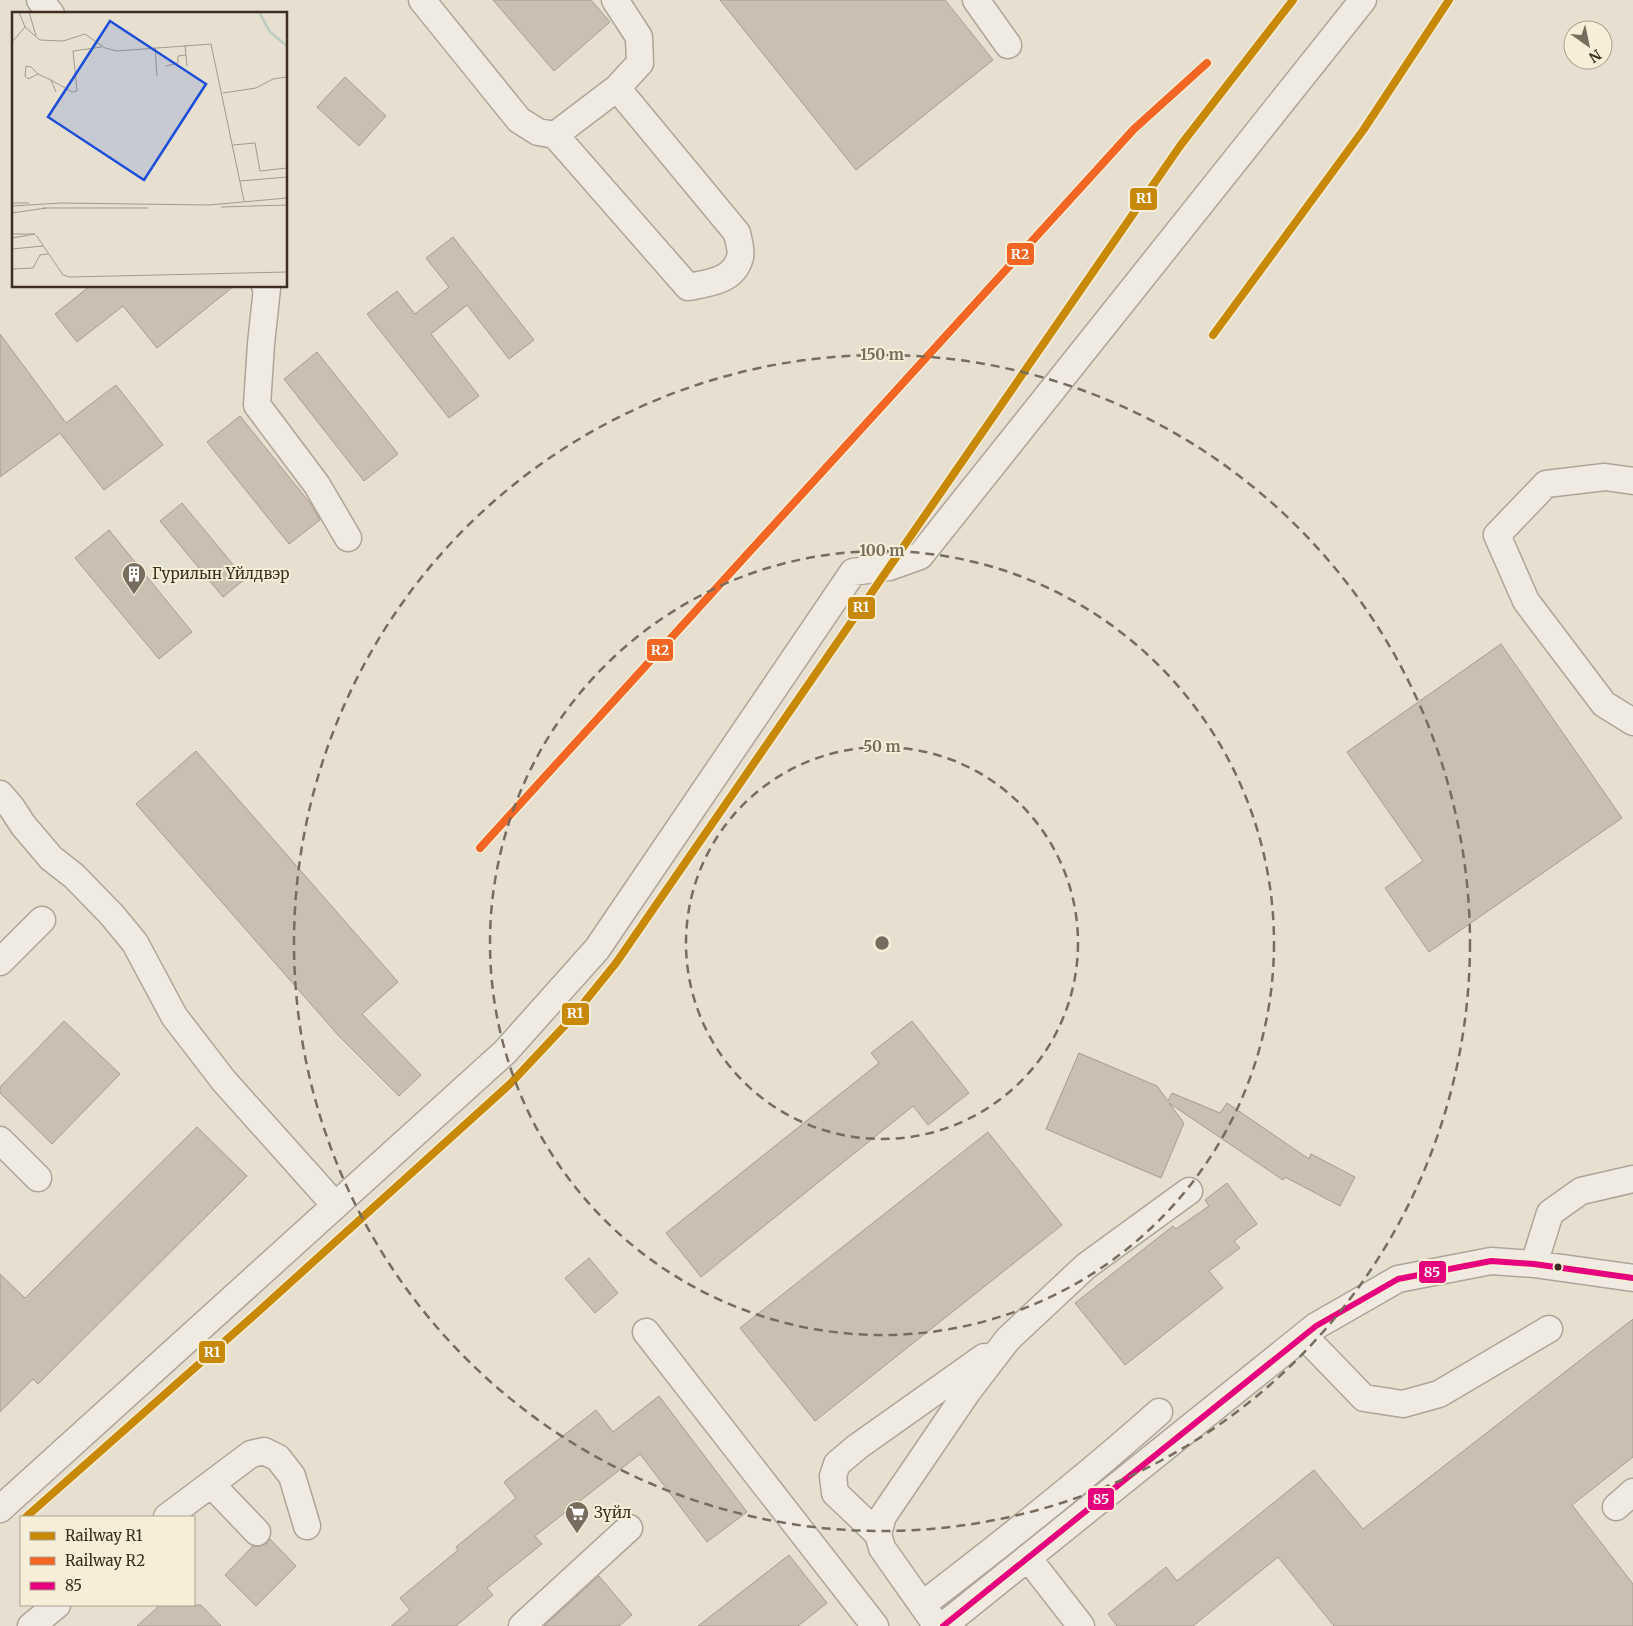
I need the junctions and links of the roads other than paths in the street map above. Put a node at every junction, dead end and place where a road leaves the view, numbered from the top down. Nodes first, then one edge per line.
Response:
1 (40, 0) edge
2 (422, 0) edge
3 (614, 0) edge
4 (976, 0) edge
5 (1363, 0) edge
6 (49, 12) edge
7 (1008, 46) dead end
8 (617, 88) junction
9 (555, 135) junction
10 (267, 288) edge
11 (1633, 481) edge
12 (348, 538) dead end
13 (1633, 722) edge
14 (0, 794) edge
15 (42, 920) dead end
16 (0, 962) edge
17 (0, 1140) edge
18 (38, 1178) dead end
19 (1633, 1179) edge
20 (1188, 1191) dead end
21 (335, 1205) junction
22 (1534, 1264) junction
23 (1633, 1278) edge
24 (1549, 1329) dead end
25 (646, 1332) dead end
26 (1304, 1336) junction
27 (1008, 1339) junction
28 (1159, 1412) dead end
29 (211, 1484) junction
30 (0, 1509) edge
31 (168, 1516) edge
32 (307, 1526) dead end
33 (630, 1528) dead end
34 (257, 1532) dead end
35 (878, 1534) junction
36 (1028, 1558) junction
37 (922, 1605) junction
38 (56, 1606) edge
39 (31, 1626) edge
40 (522, 1626) edge
41 (875, 1626) edge
42 (937, 1626) edge
43 (943, 1626) edge
44 (1081, 1626) edge

1 - 6 street
2 - 9 street
3 - 8 street
4 - 7 street
5 - 21 street
8 - 9 street
8 - 9 street
10 - 12 street
11 - 13 street
14 - 21 street
15 - 16 street
17 - 18 street
19 - 22 street
20 - 27 street
21 - 30 street
22 - 23 street
22 - 26 street
24 - 26 street
25 - 41 street
26 - 36 street
27 - 35 street
27 - 35 street
28 - 37 street
29 - 31 street
29 - 32 street
29 - 34 street
33 - 40 street
35 - 37 street
36 - 43 street
36 - 44 street
37 - 42 street
38 - 39 street

